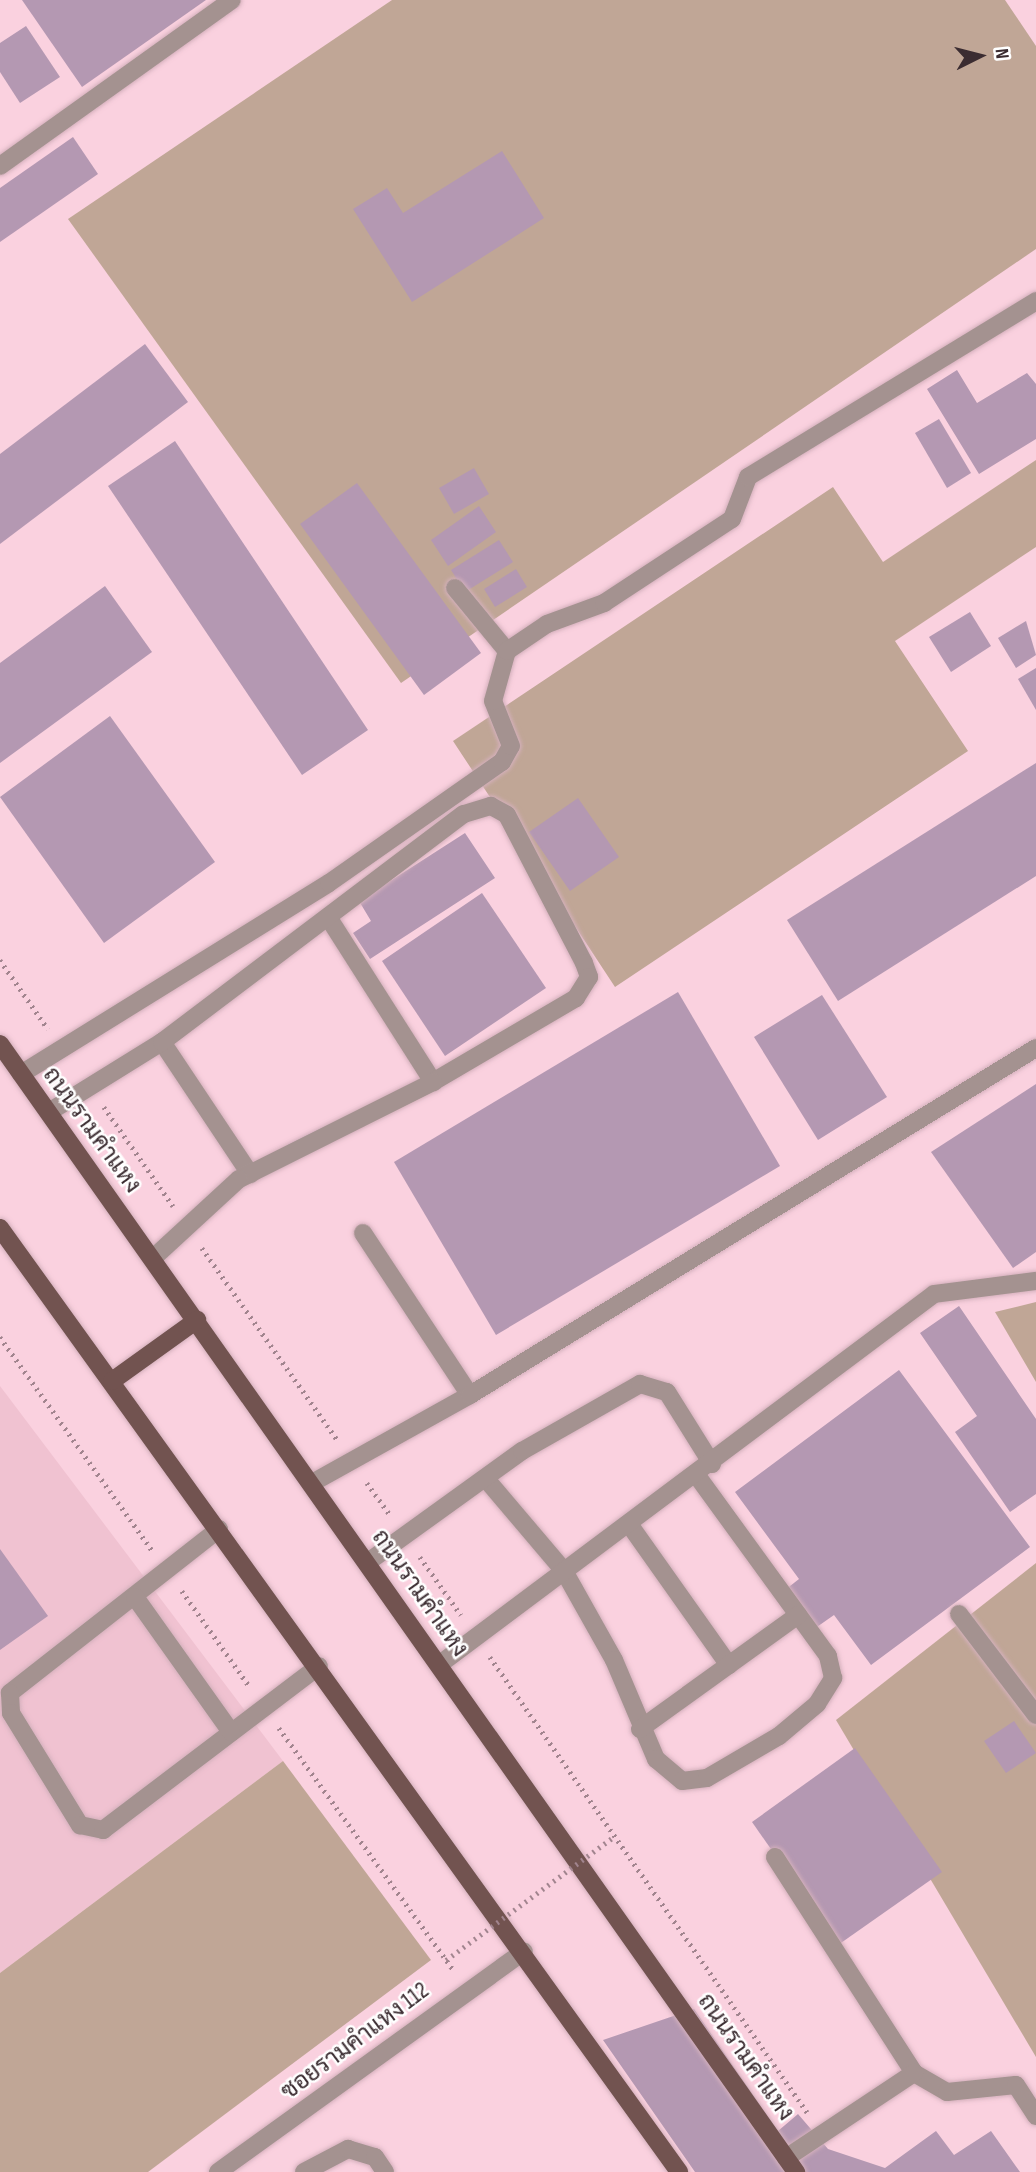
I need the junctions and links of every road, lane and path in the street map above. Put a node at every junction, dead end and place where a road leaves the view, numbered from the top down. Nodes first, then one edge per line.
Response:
1 (232, 0) edge
2 (0, 166) edge
3 (1036, 301) edge
4 (455, 589) dead end
5 (508, 650) junction
6 (328, 917) junction
7 (162, 1042) junction
8 (0, 1044) edge
9 (1036, 1048) edge
10 (21, 1074) junction
11 (433, 1082) junction
12 (49, 1112) junction
13 (250, 1174) junction
14 (0, 1228) edge
15 (363, 1233) dead end
16 (153, 1258) junction
17 (1036, 1281) edge
18 (197, 1320) junction
19 (0, 1337) edge
20 (112, 1381) junction
21 (470, 1395) junction
22 (712, 1464) junction
23 (697, 1476) junction
24 (486, 1479) junction
25 (312, 1483) junction
26 (629, 1524) junction
27 (219, 1529) junction
28 (368, 1562) junction
29 (167, 1570) junction
30 (564, 1571) junction
31 (135, 1597) junction
32 (959, 1614) dead end
33 (798, 1615) junction
34 (440, 1664) junction
35 (729, 1665) junction
36 (319, 1666) junction
37 (264, 1707) junction
38 (1036, 1715) edge
39 (640, 1729) junction
40 (231, 1732) junction
41 (615, 1836) dead end
42 (775, 1857) dead end
43 (524, 1951) junction
44 (446, 1960) junction
45 (466, 1989) junction
46 (914, 2073) junction
47 (1036, 2116) edge
48 (791, 2165) edge
49 (218, 2172) edge
50 (304, 2172) edge
51 (385, 2172) edge
52 (679, 2172) edge

1 - 2 street
3 - 5 street
4 - 5 street
5 - 10 street
6 - 7 street
6 - 11 street
6 - 11 street
7 - 12 street
7 - 13 street
8 - 10 main road, ถนนรามคำแหง
9 - 21 street
10 - 12 main road, ถนนรามคำแหง
11 - 13 street
12 - 16 main road, ถนนรามคำแหง
13 - 16 street
14 - 20 main road
15 - 21 street
16 - 18 main road, ถนนรามคำแหง
17 - 22 street
18 - 20 main road
18 - 25 main road, ถนนรามคำแหง
19 - 29 path
20 - 27 main road
21 - 25 street
22 - 23 street
22 - 24 street
23 - 26 street
23 - 33 street
24 - 28 street
24 - 30 street
25 - 28 main road, ถนนรามคำแหง
26 - 30 street
26 - 35 street
27 - 29 street
27 - 36 main road
28 - 34 main road, ถนนรามคำแหง
29 - 31 street
29 - 37 path
30 - 34 street
30 - 39 street
31 - 40 street
31 - 40 street
32 - 38 street
33 - 35 street
33 - 39 street
34 - 48 main road, ถนนรามคำแหง
35 - 39 street
36 - 37 street
36 - 43 main road
37 - 40 street
37 - 44 path
41 - 44 path, bridge
42 - 46 street
43 - 45 street, ซอยรามคำแหง 112
43 - 52 main road
44 - 45 path
45 - 49 street, ซอยรามคำแหง 112
46 - 47 street
46 - 48 street
50 - 51 street

